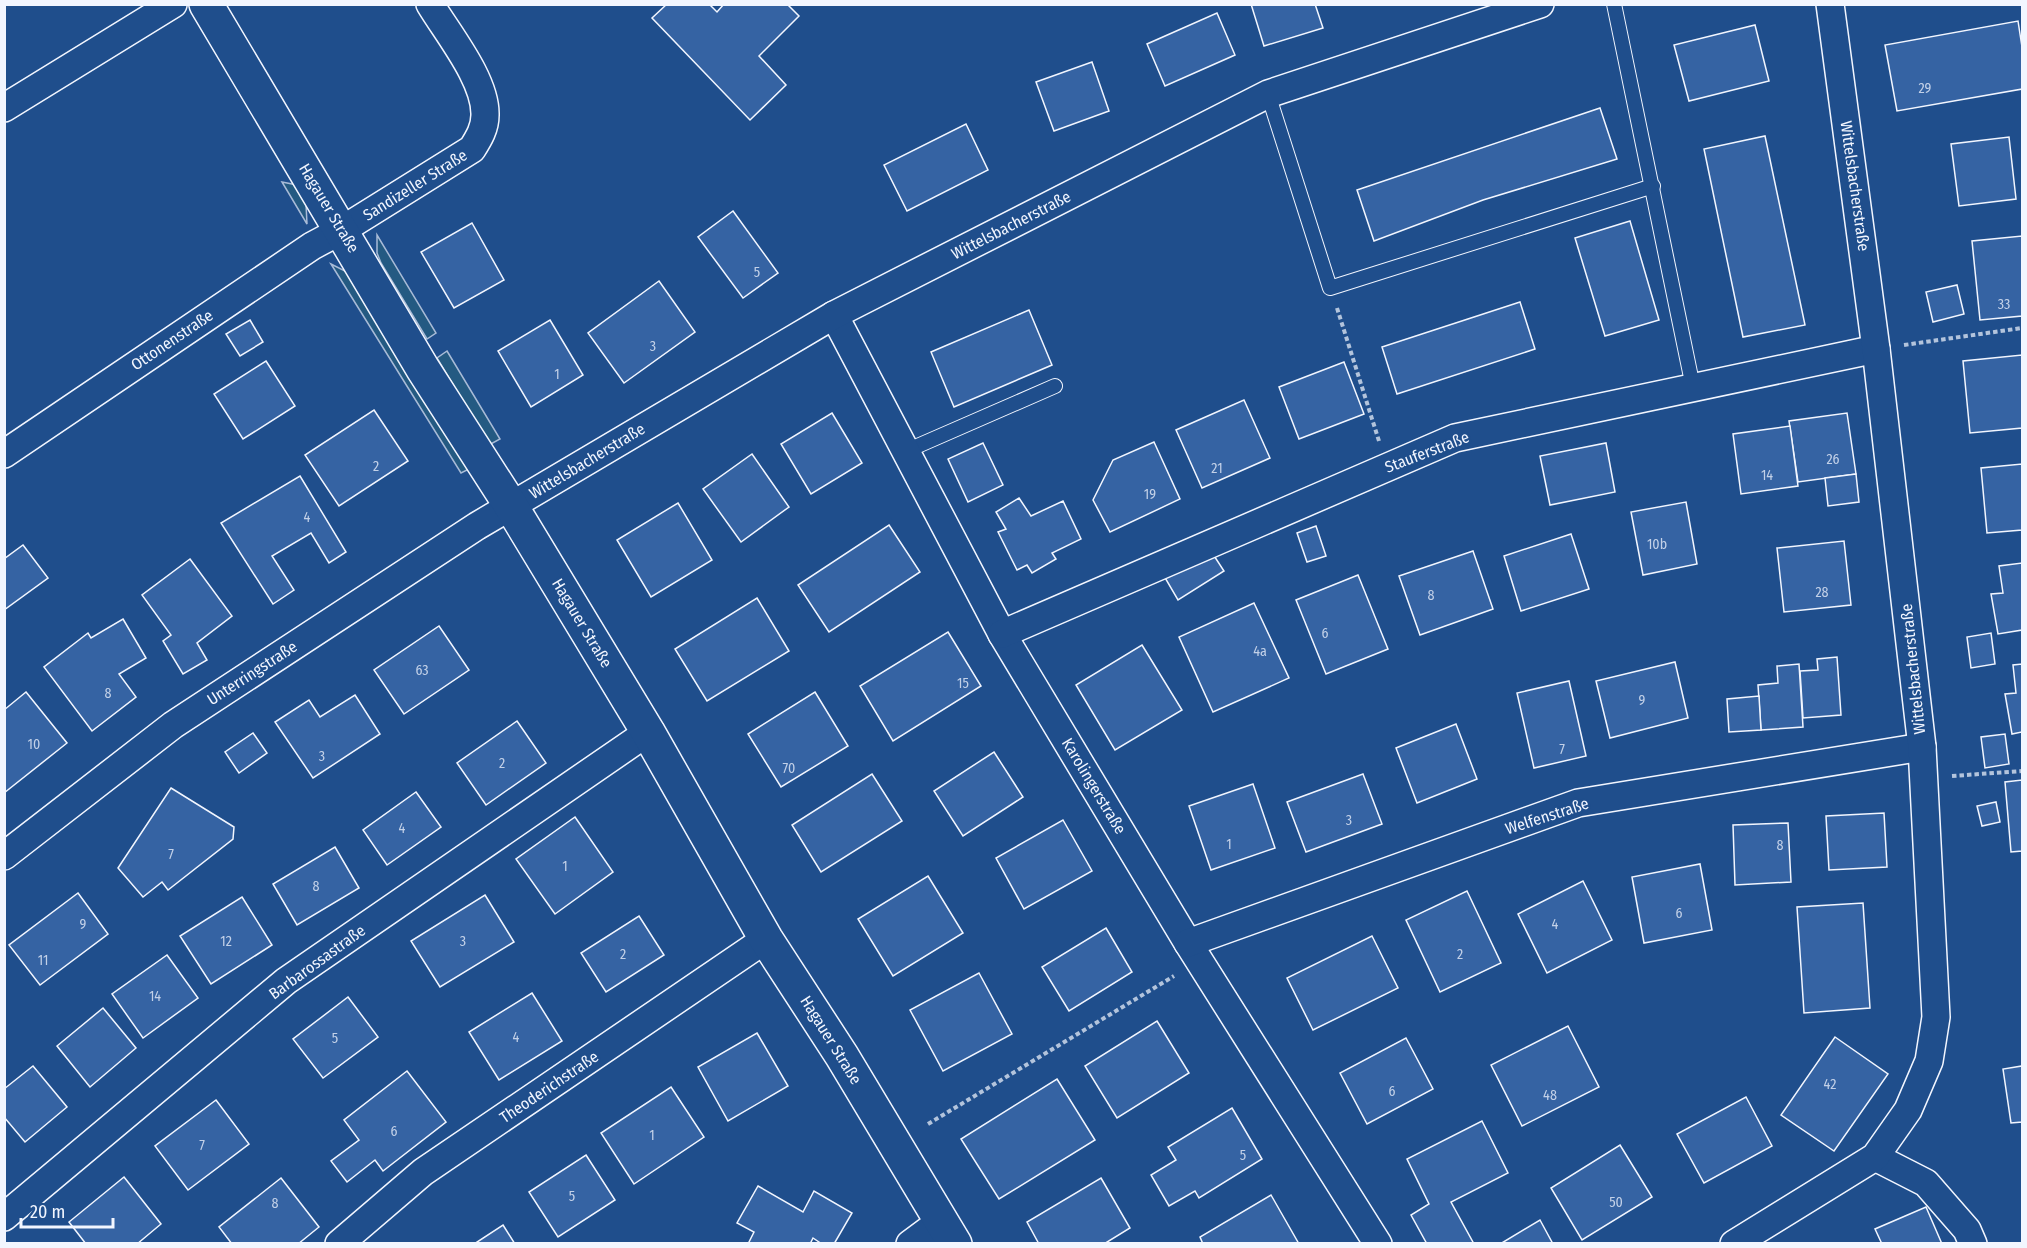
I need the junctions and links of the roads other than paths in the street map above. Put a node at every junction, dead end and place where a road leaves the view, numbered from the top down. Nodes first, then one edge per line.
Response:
1 (173, 4) edge
2 (206, 4) edge
3 (430, 4) edge
4 (1540, 4) edge
5 (1614, 4) edge
6 (1830, 4) edge
7 (1268, 94) junction
8 (4, 108) edge
9 (1653, 186) junction
10 (342, 230) junction
11 (834, 315) junction
12 (1876, 349) junction
13 (1055, 386) dead end
14 (1693, 387) junction
15 (906, 451) junction
16 (4, 454) edge
17 (511, 506) junction
18 (1002, 634) junction
19 (648, 732) junction
20 (1922, 747) junction
21 (4, 856) edge
22 (766, 939) junction
23 (1193, 951) junction
24 (1875, 1157) junction
25 (4, 1217) edge
26 (948, 1232) edge
27 (339, 1244) edge
28 (910, 1244) edge
29 (1378, 1244) edge
30 (1734, 1244) edge
31 (1973, 1244) edge

1 - 8 street
2 - 10 street, Hagauer Straße
3 - 10 street, Sandizeller Straße
4 - 7 street, Wittelsbacherstraße
5 - 9 lane
6 - 12 street, Wittelsbacherstraße
7 - 9 lane
7 - 11 street, Wittelsbacherstraße
9 - 14 lane
10 - 16 street, Ottonenstraße
10 - 17 street, Hagauer Straße
11 - 15 street, Karolingerstraße
11 - 17 street, Wittelsbacherstraße
12 - 14 street, Stauferstraße
12 - 20 street, Wittelsbacherstraße
13 - 15 lane
14 - 18 street, Stauferstraße
15 - 18 street, Karolingerstraße
17 - 19 street, Hagauer Straße
17 - 21 street, Unterringstraße
18 - 23 street, Karolingerstraße
19 - 22 street, Hagauer Straße
19 - 25 street, Barbarossastraße
20 - 23 street, Welfenstraße
20 - 24 street, Wittelsbacherstraße
22 - 26 street, Hagauer Straße
22 - 27 street, Theoderichstraße
23 - 29 street, Karolingerstraße
24 - 30 street, Wittelsbacherstraße
24 - 31 street
26 - 28 street

